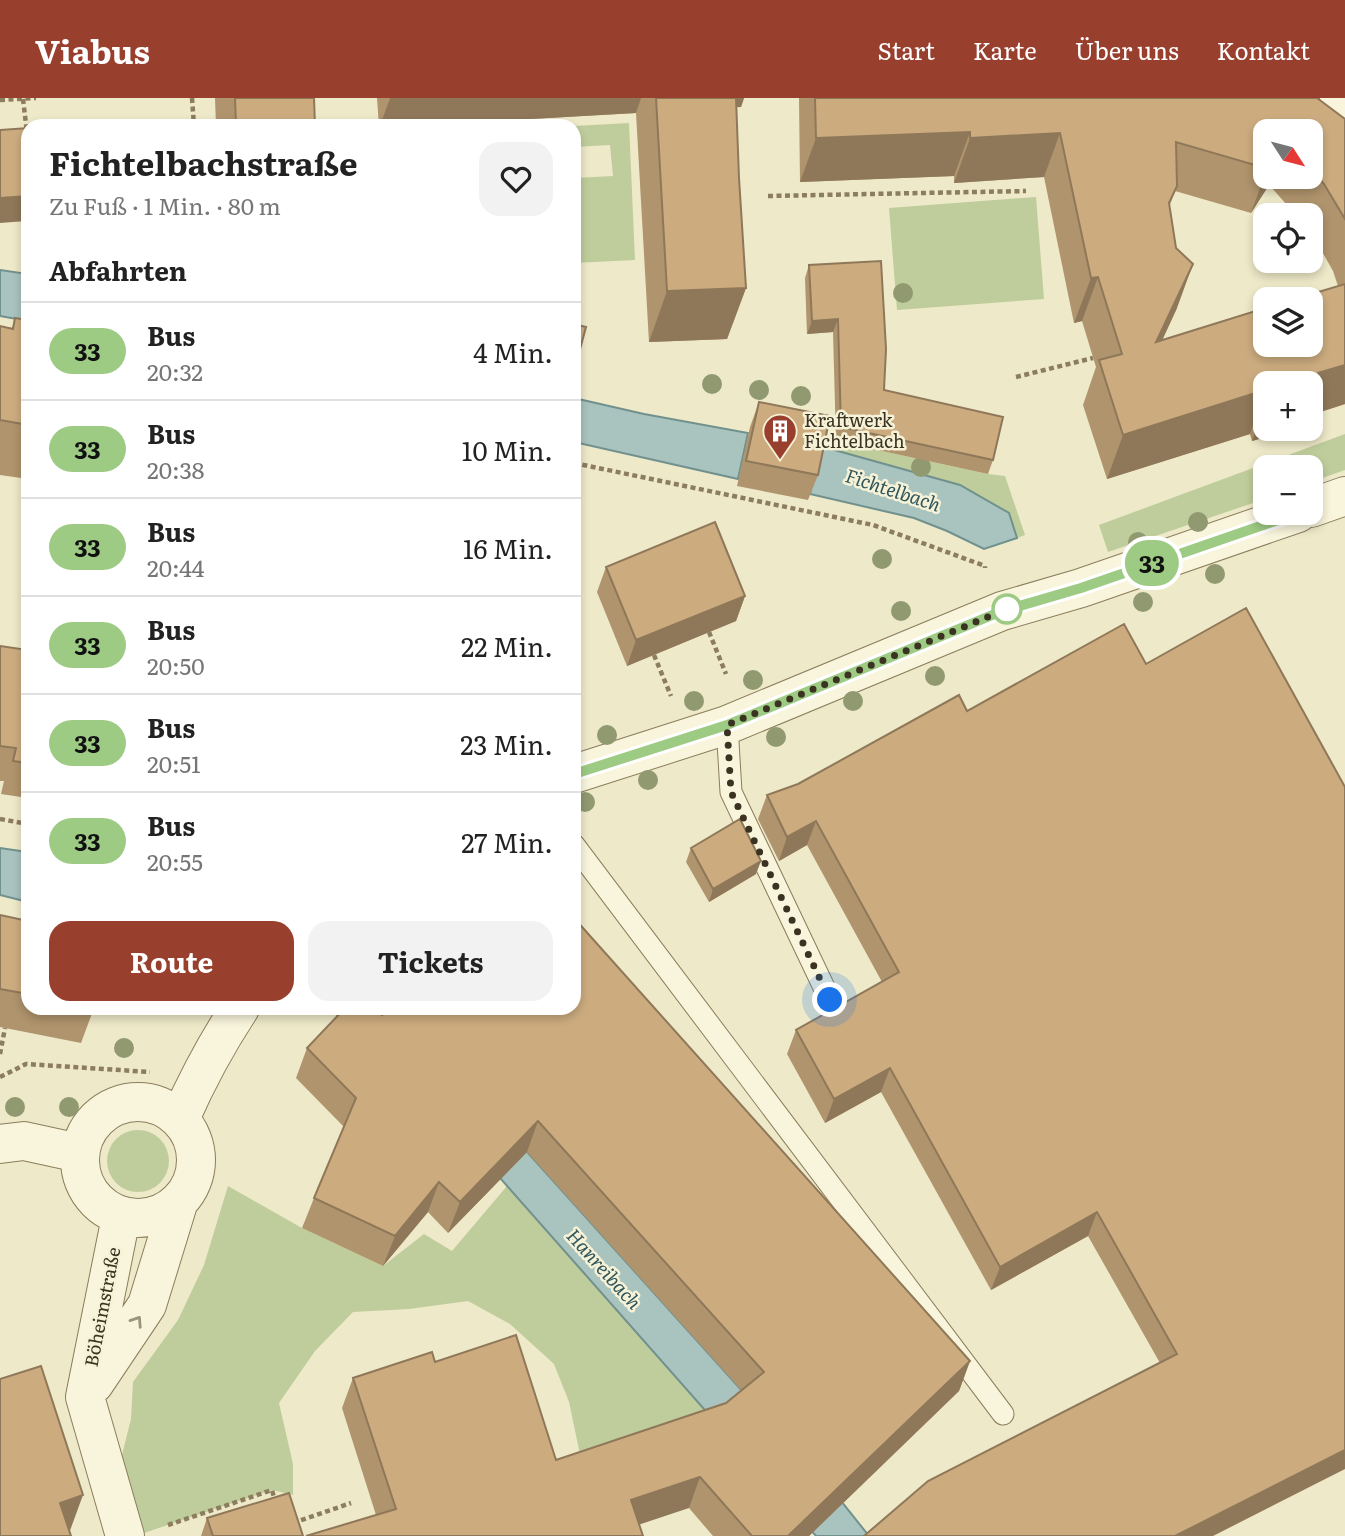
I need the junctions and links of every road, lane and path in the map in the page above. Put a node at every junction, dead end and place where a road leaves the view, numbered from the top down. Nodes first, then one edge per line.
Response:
1 (36, 98) edge
2 (192, 98) edge
3 (1339, 98) edge
4 (23, 99) edge
5 (0, 100) edge
6 (1345, 102) edge
7 (25, 119) edge
8 (194, 119) edge
9 (1026, 191) dead end
10 (768, 196) dead end
11 (1093, 358) dead end
12 (1016, 377) dead end
13 (581, 464) edge
14 (1345, 496) edge
15 (1323, 504) edge
16 (1263, 525) edge
17 (1002, 611) junction
18 (709, 632) edge
19 (654, 655) edge
20 (726, 674) dead end
21 (672, 698) dead end
22 (727, 725) junction
23 (581, 772) edge
24 (0, 819) edge
25 (21, 823) edge
26 (581, 854) edge
27 (830, 1000) dead end
28 (235, 1015) edge
29 (5, 1028) dead end
30 (0, 1054) edge
31 (0, 1077) edge
32 (195, 1084) junction
33 (180, 1119) junction
34 (0, 1144) edge
35 (79, 1153) junction
36 (178, 1204) junction
37 (121, 1217) junction
38 (85, 1397) junction
39 (1003, 1414) dead end
40 (276, 1502) edge
41 (351, 1503) dead end
42 (284, 1527) edge
43 (142, 1532) edge

1 - 4 path
2 - 8 path
3 - 6 street
4 - 5 path
4 - 7 path
9 - 10 path
11 - 12 path
13 - 17 path
14 - 15 street
16 - 17 street
17 - 22 street
18 - 20 path
19 - 21 path
22 - 23 street
22 - 27 lane
24 - 25 path
26 - 39 lane
28 - 32 street
29 - 30 path
31 - 32 path
32 - 33 street
33 - 35 street
33 - 36 street, Böheimstraße
34 - 35 street
35 - 37 street
36 - 37 street
38 -> 36 street, Böheimstraße
37 - 38 street, Böheimstraße
38 - 43 street, Böheimstraße
40 - 43 path
41 - 42 path

